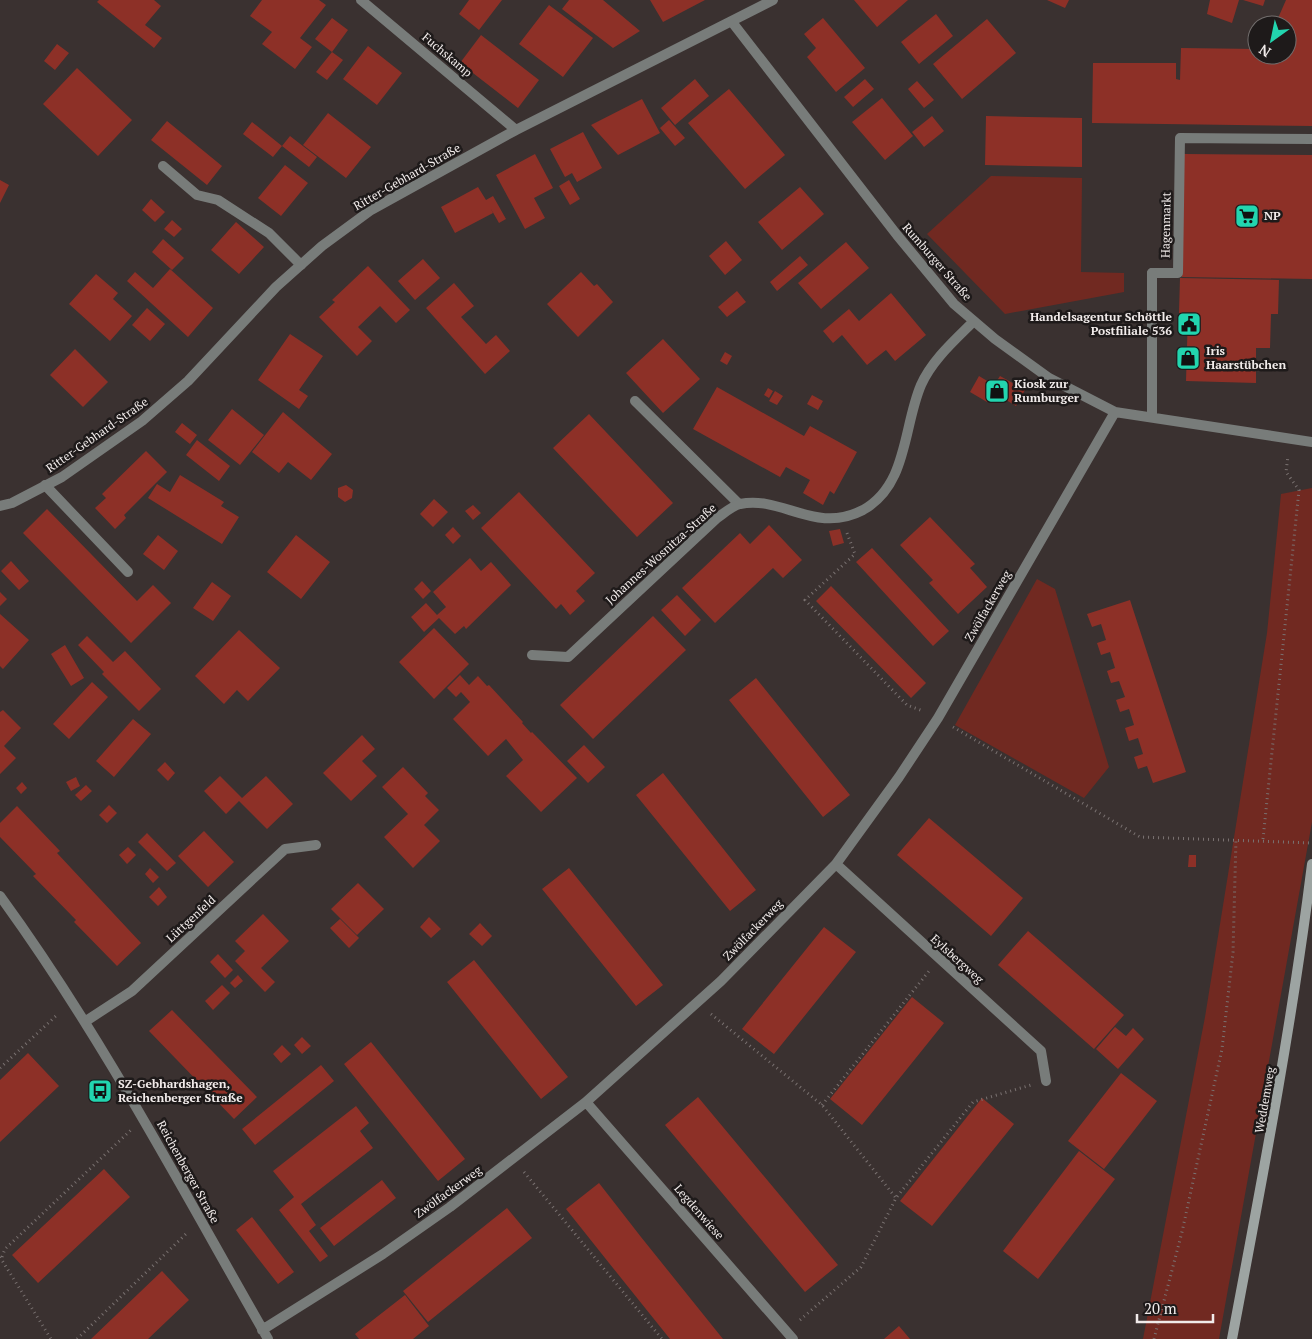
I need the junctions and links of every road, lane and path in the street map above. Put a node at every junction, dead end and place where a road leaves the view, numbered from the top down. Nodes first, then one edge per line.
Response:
1 (361, 0) edge
2 (773, 0) edge
3 (732, 22) junction
4 (516, 130) junction
5 (1312, 139) edge
6 (164, 166) dead end
7 (301, 265) junction
8 (974, 321) junction
9 (635, 401) dead end
10 (1115, 412) junction
11 (1152, 417) junction
12 (1290, 438) junction
13 (1312, 442) edge
14 (45, 485) junction
15 (739, 504) junction
16 (0, 506) edge
17 (841, 516) junction
18 (128, 572) dead end
19 (532, 654) dead end
20 (938, 718) junction
21 (1236, 839) junction
22 (1263, 839) junction
23 (1312, 843) edge
24 (316, 845) dead end
25 (836, 864) junction
26 (1312, 864) edge
27 (0, 896) edge
28 (938, 959) junction
29 (73, 1000) junction
30 (697, 1003) junction
31 (86, 1021) junction
32 (0, 1068) edge
33 (1046, 1081) joint
34 (586, 1102) junction
35 (822, 1106) junction
36 (143, 1118) junction
37 (514, 1160) junction
38 (896, 1198) junction
39 (201, 1220) junction
40 (1, 1257) edge
41 (265, 1334) edge
42 (790, 1335) edge
43 (50, 1339) edge
44 (77, 1339) edge
45 (662, 1339) edge
46 (1154, 1339) edge
47 (1232, 1339) edge

1 - 4 street, Fuchskamp
2 - 3 street, Ritter-Gebhard-Straße
3 - 4 street, Ritter-Gebhard-Straße
3 - 8 street, Rumburger Straße
4 - 7 street, Ritter-Gebhard-Straße
5 - 11 street, Hagenmarkt
6 - 7 street
7 - 14 street, Ritter-Gebhard-Straße
8 - 10 street, Rumburger Straße
8 - 17 street
9 - 15 street
10 - 11 street, Rumburger Straße
10 - 20 street, Zwölfackerweg
11 - 12 street, Rumburger Straße
12 - 13 street, Rumburger Straße
12 - 22 path
14 - 16 street, Ritter-Gebhard-Straße
14 - 18 street
15 - 17 street
15 - 19 street, Johannes-Wosnitza-Straße
17 - 20 path
20 - 21 path
20 - 25 street, Zwölfackerweg
21 - 22 path
21 - 46 path
22 - 23 path
24 - 31 street, Lüttgenfeld
25 - 28 street, Eylsbergweg
25 - 30 street, Zwölfackerweg
26 - 47 main road, Weddemweg
27 - 29 street, Reichenberger Straße
28 - 33 street, Eylsbergweg
28 - 35 path
29 - 31 street, Reichenberger Straße
29 - 32 path
30 - 34 street, Zwölfackerweg
30 - 35 path
31 - 36 street, Reichenberger Straße
33 - 38 path
34 - 37 street, Zwölfackerweg
34 - 42 street, Legdenwiese
35 - 38 path
36 - 39 street, Reichenberger Straße
36 - 40 path
37 - 41 street, Zwölfackerweg
37 - 45 path
38 - 42 path
39 - 41 street, Reichenberger Straße
39 - 44 path
40 - 43 path

